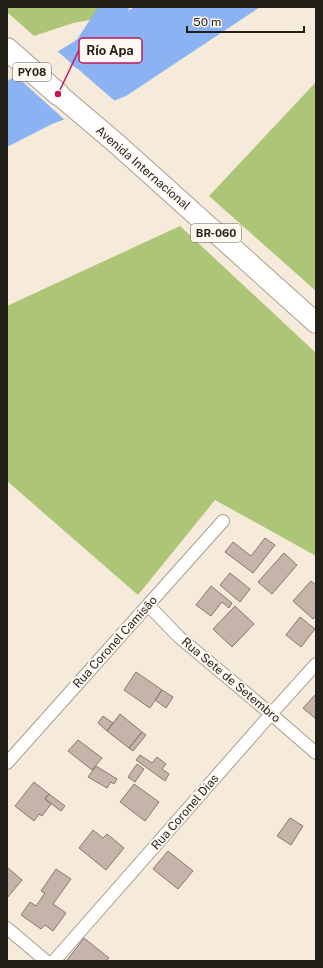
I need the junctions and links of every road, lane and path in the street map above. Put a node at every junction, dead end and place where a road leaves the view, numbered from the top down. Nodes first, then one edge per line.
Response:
1 (7, 49) edge
2 (58, 94) joint
3 (316, 323) edge
4 (224, 520) dead end
5 (148, 605) junction
6 (316, 664) edge
7 (271, 714) junction
8 (316, 753) edge
9 (7, 763) edge
10 (7, 928) edge
11 (46, 961) edge
12 (54, 961) edge

1 - 2 highway, PY08
2 - 3 main road, Avenida Internacional / BR-060
4 - 5 street, Rua Coronel Camisão
5 - 7 street, Rua Sete de Setembro
5 - 9 street, Rua Coronel Camisão
6 - 7 street, Rua Coronel Dias
7 - 8 street, Rua Sete de Setembro
7 - 12 street, Rua Coronel Dias
10 - 11 street

